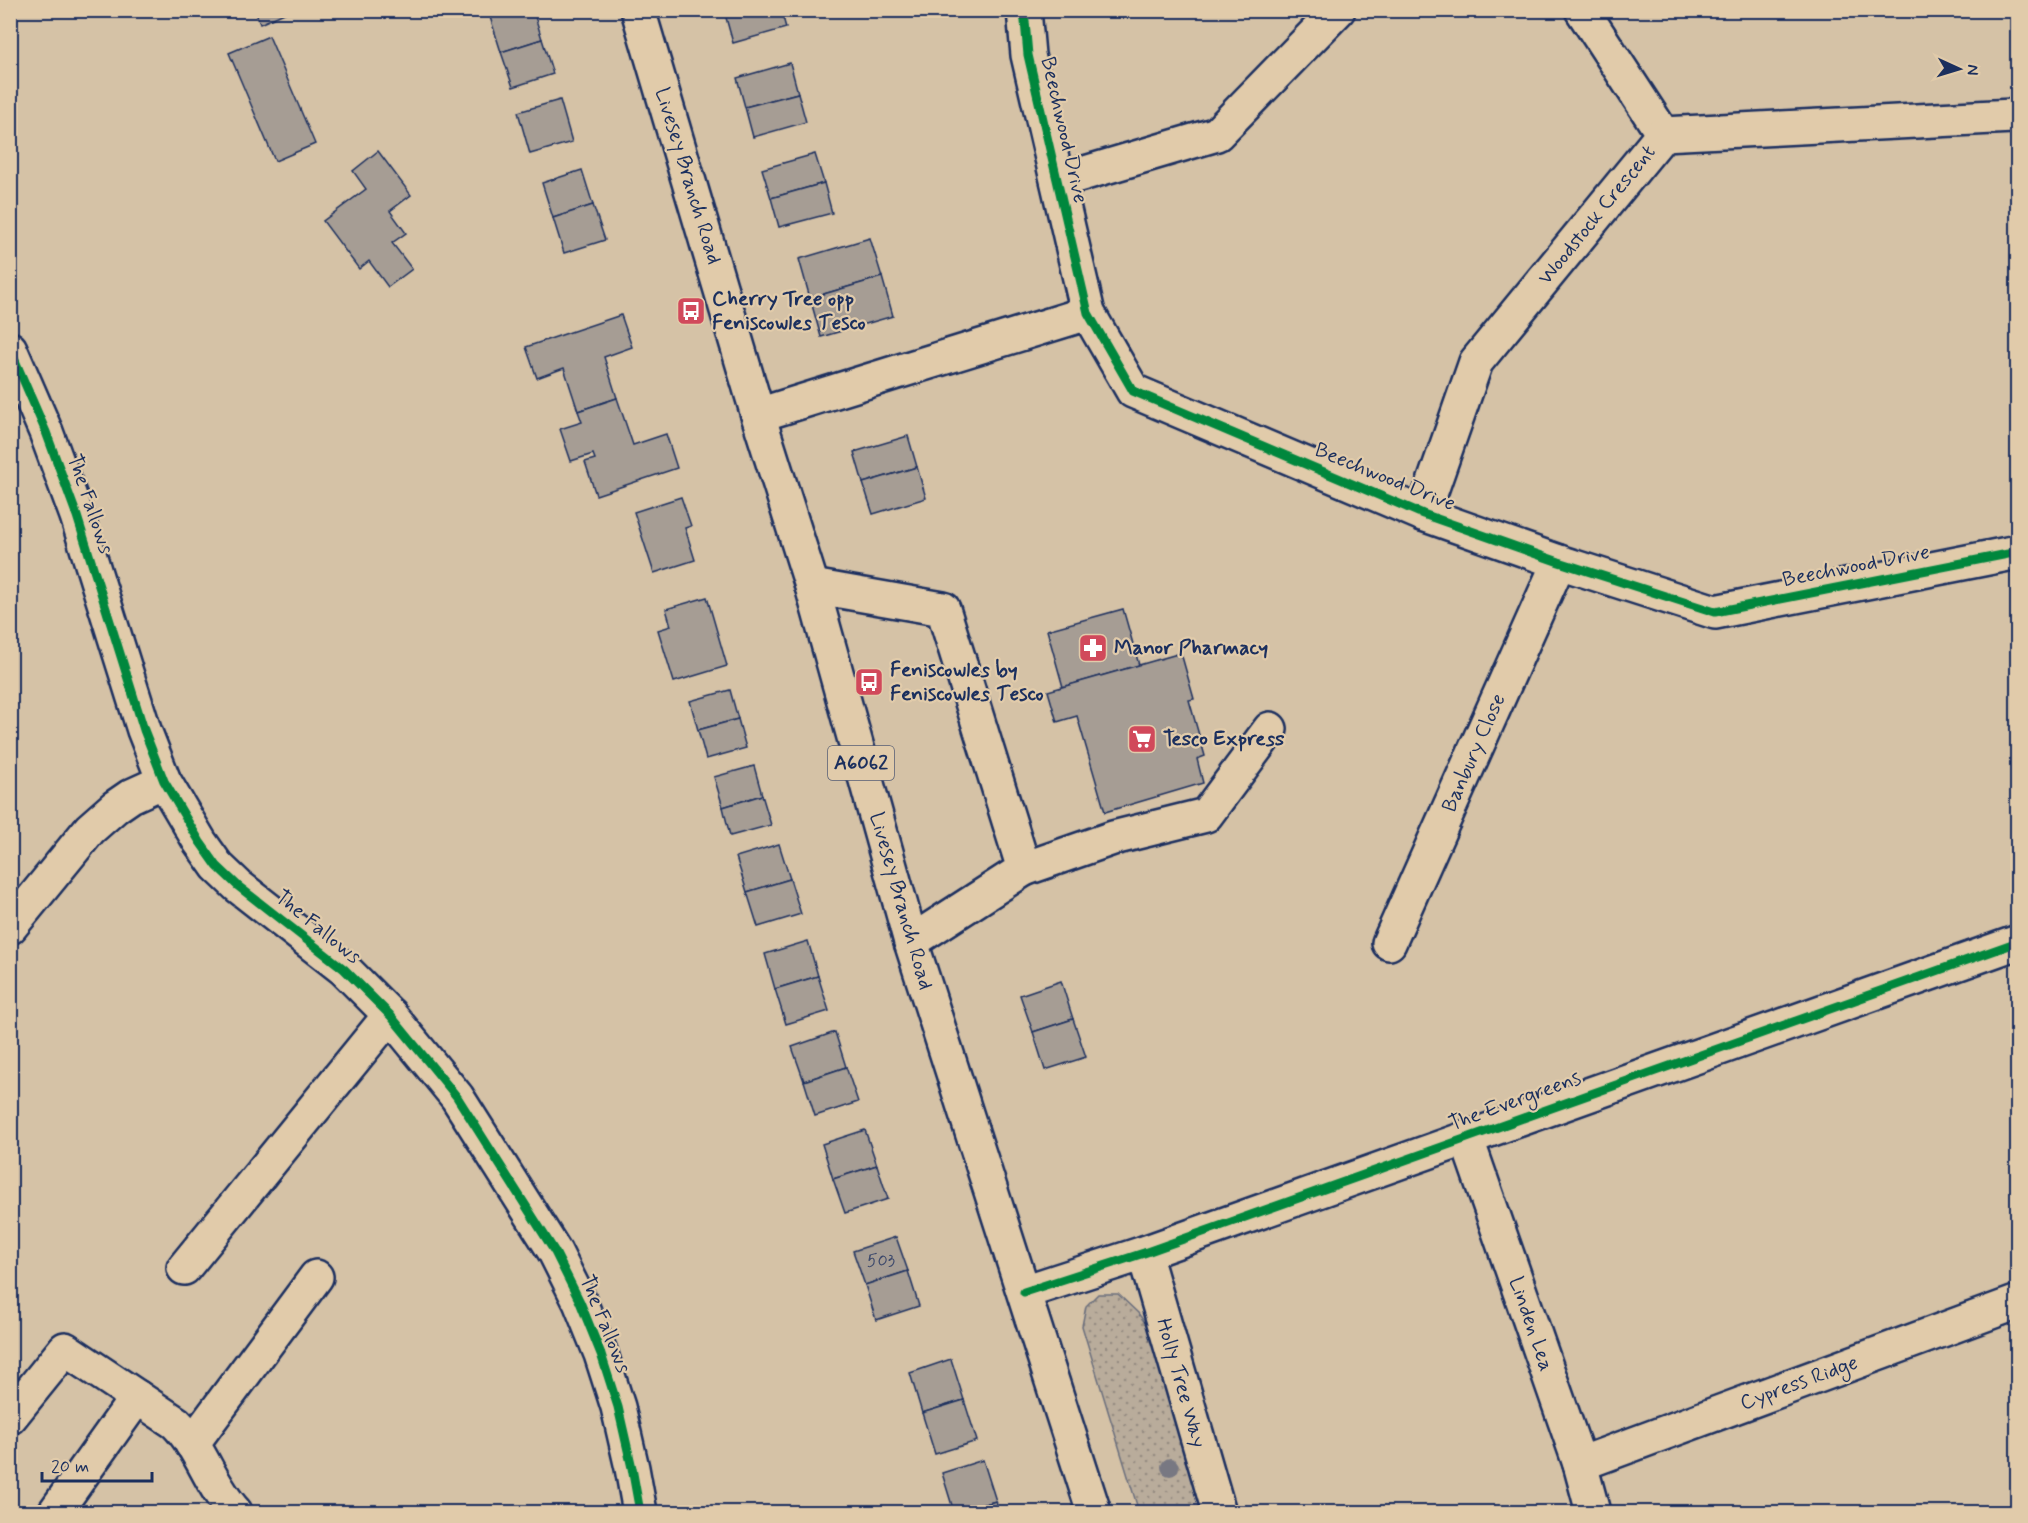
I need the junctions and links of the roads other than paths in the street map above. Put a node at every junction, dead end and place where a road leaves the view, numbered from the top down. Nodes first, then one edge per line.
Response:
1 (638, 10) edge
2 (1024, 10) edge
3 (1338, 10) edge
4 (1582, 10) edge
5 (2018, 113) edge
6 (1663, 134) junction
7 (1058, 181) junction
8 (1088, 314) junction
9 (10, 349) edge
10 (758, 415) junction
11 (1423, 514) junction
12 (2018, 552) edge
13 (1559, 562) junction
14 (812, 586) junction
15 (1270, 729) dead end
16 (164, 781) junction
17 (1024, 869) junction
18 (10, 927) edge
19 (910, 942) junction
20 (2018, 942) edge
21 (1389, 943) dead end
22 (390, 1015) junction
23 (1467, 1137) junction
24 (1144, 1253) junction
25 (184, 1269) dead end
26 (316, 1277) dead end
27 (1024, 1292) junction
28 (2018, 1302) edge
29 (137, 1397) junction
30 (10, 1417) edge
31 (192, 1444) junction
32 (1580, 1464) junction
33 (55, 1512) edge
34 (235, 1512) edge
35 (640, 1512) edge
36 (1094, 1512) edge
37 (1219, 1512) edge
38 (1593, 1512) edge

1 - 10 street, Livesey Branch Road / A6062
2 - 7 street, Beechwood Drive
3 - 7 street
4 - 6 street
5 - 6 street, Woodstock Crescent
6 - 11 street, Woodstock Crescent
7 - 8 street, Beechwood Drive
8 - 10 street
8 - 11 street, Beechwood Drive
9 - 16 street, The Fallows
10 - 14 street, Livesey Branch Road / A6062
11 - 13 street, Beechwood Drive
12 - 13 street, Beechwood Drive
13 - 21 street, Banbury Close
14 - 17 street
14 - 19 street, Livesey Branch Road / A6062
15 - 17 street
16 - 18 street
16 - 22 street, The Fallows
17 - 19 street
19 - 27 street, Livesey Branch Road / A6062
20 - 23 street, The Evergreens
22 - 25 street
22 - 35 street, The Fallows
23 - 24 street, The Evergreens
23 - 32 street, Linden Lea
24 - 27 street, The Evergreens
24 - 37 street, Holly Tree Way
26 - 31 street
27 - 36 street, Livesey Branch Road / A6062
28 - 32 street, Cypress Ridge
29 - 30 street
29 - 31 street
29 - 33 street
31 - 34 street
32 - 38 street, Linden Lea

